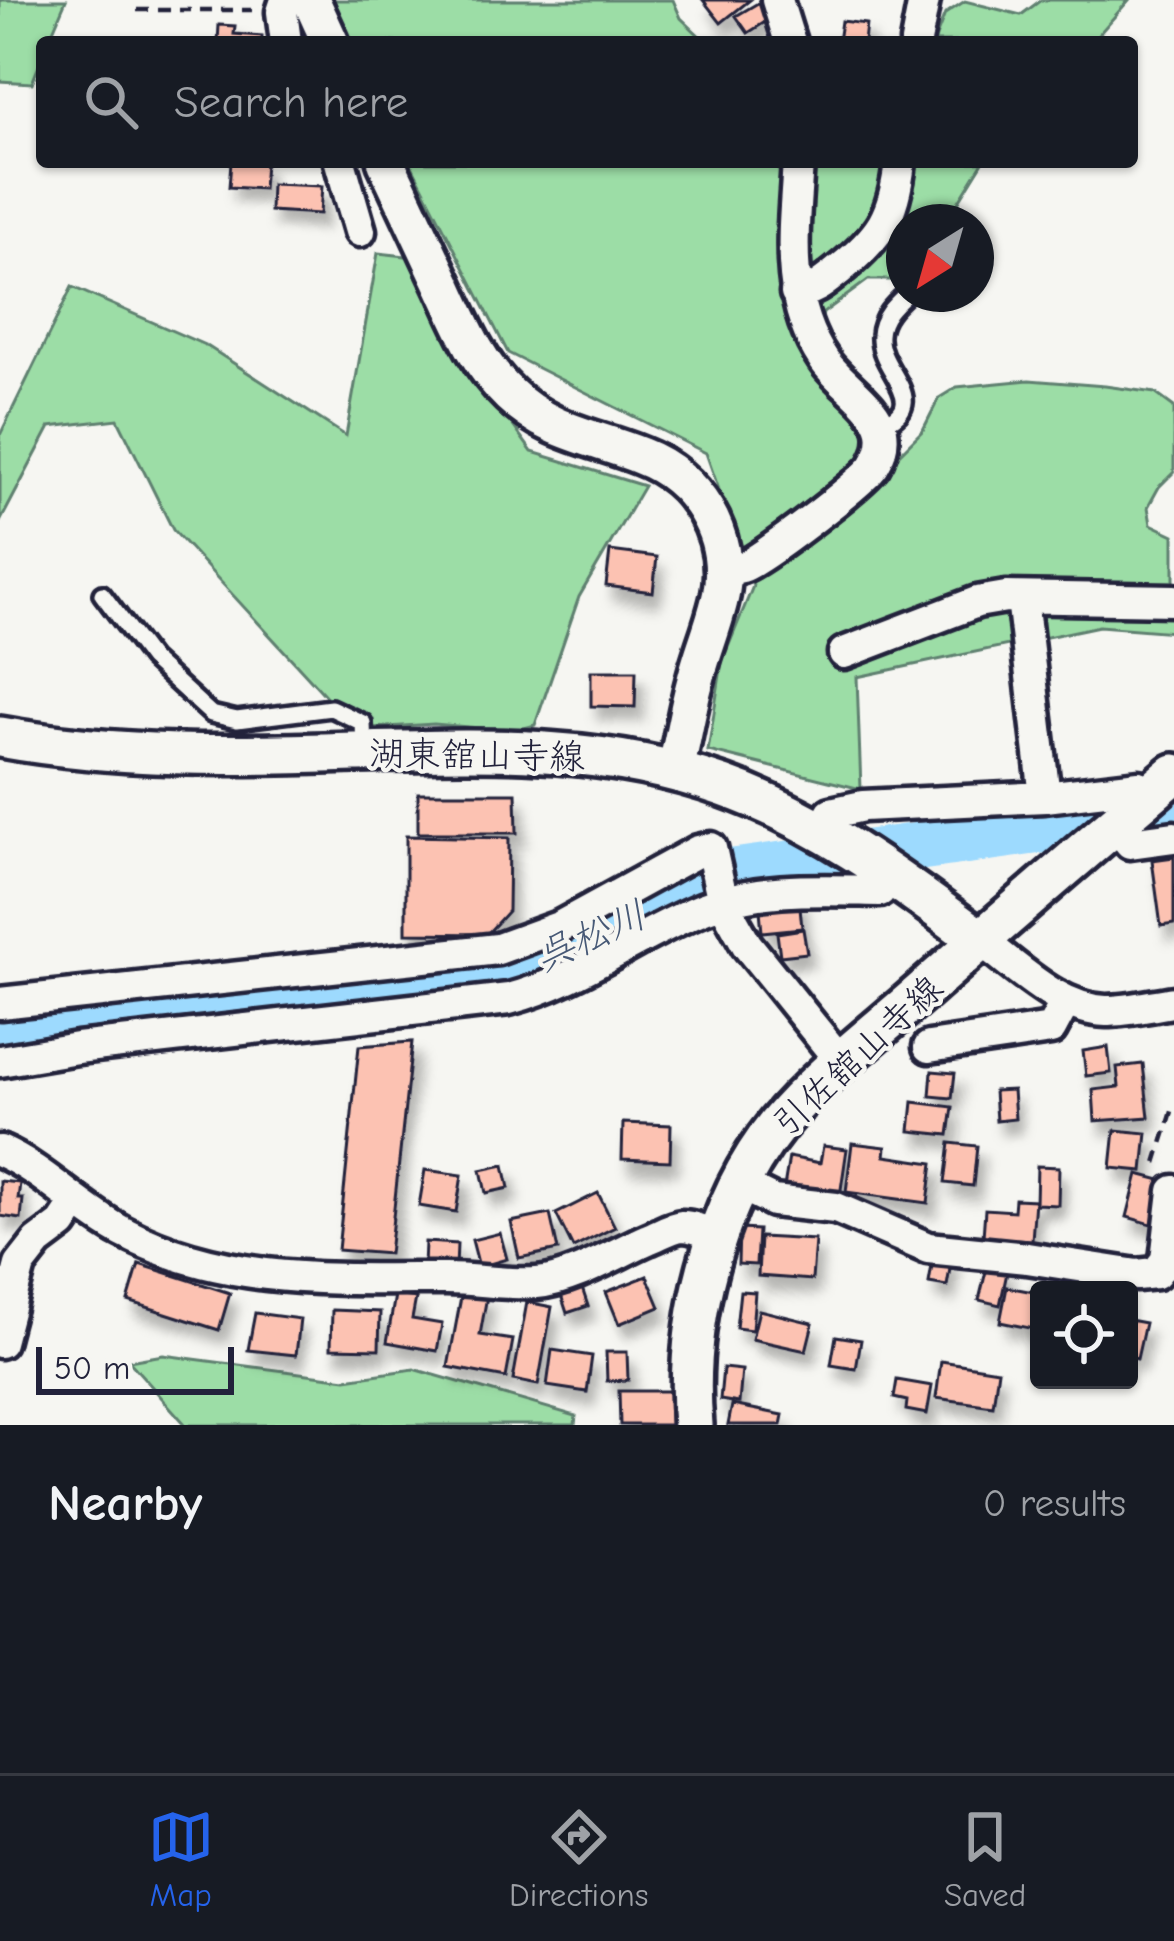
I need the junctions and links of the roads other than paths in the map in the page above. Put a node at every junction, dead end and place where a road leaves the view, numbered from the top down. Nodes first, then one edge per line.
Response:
1 (777, 0) edge
2 (924, 0) edge
3 (291, 14) edge
4 (321, 36) edge
5 (788, 36) edge
6 (917, 36) edge
7 (342, 168) edge
8 (389, 168) edge
9 (798, 168) edge
10 (899, 168) edge
11 (360, 231) dead end
12 (796, 293) junction
13 (890, 312) edge
14 (880, 425) junction
15 (723, 568) junction
16 (102, 594) dead end
17 (1022, 598) junction
18 (1174, 600) edge
19 (844, 653) dead end
20 (0, 737) edge
21 (364, 752) junction
22 (675, 771) junction
23 (1155, 788) edge
24 (1045, 797) junction
25 (824, 832) junction
26 (1112, 834) junction
27 (1174, 837) edge
28 (891, 874) junction
29 (722, 897) junction
30 (980, 940) junction
31 (1066, 1001) junction
32 (1174, 1002) edge
33 (0, 1003) edge
34 (929, 1047) dead end
35 (0, 1061) edge
36 (842, 1063) junction
37 (0, 1151) edge
38 (741, 1185) junction
39 (1174, 1191) edge
40 (76, 1203) junction
41 (717, 1237) junction
42 (1170, 1263) edge
43 (0, 1342) edge
44 (693, 1425) edge

1 - 5 street
2 - 6 street
3 - 4 street
7 - 11 street
8 - 15 street
9 - 12 street
10 - 12 street
12 - 14 street
13 - 14 lane
14 - 15 street
15 - 22 street
16 - 21 lane
17 - 18 street
17 - 19 street
17 - 24 street
20 - 21 main road, 湖東舘山寺線
21 - 22 main road, 湖東舘山寺線
22 - 25 main road, 湖東舘山寺線
23 - 24 street
23 - 26 main road, 引佐舘山寺線
24 - 25 street
25 - 28 main road, 湖東舘山寺線
26 - 27 street
26 - 30 main road, 引佐舘山寺線
28 - 29 street
28 - 30 main road, 湖東舘山寺線
29 - 33 street
29 - 35 street
29 - 36 street
30 - 31 street
30 - 36 main road, 引佐舘山寺線
31 - 32 street
31 - 34 street
36 - 38 main road, 引佐舘山寺線
37 - 40 street
38 - 41 main road, 引佐舘山寺線
38 - 42 street
39 - 42 street
40 - 41 street
40 - 43 street
41 - 44 main road, 引佐舘山寺線

